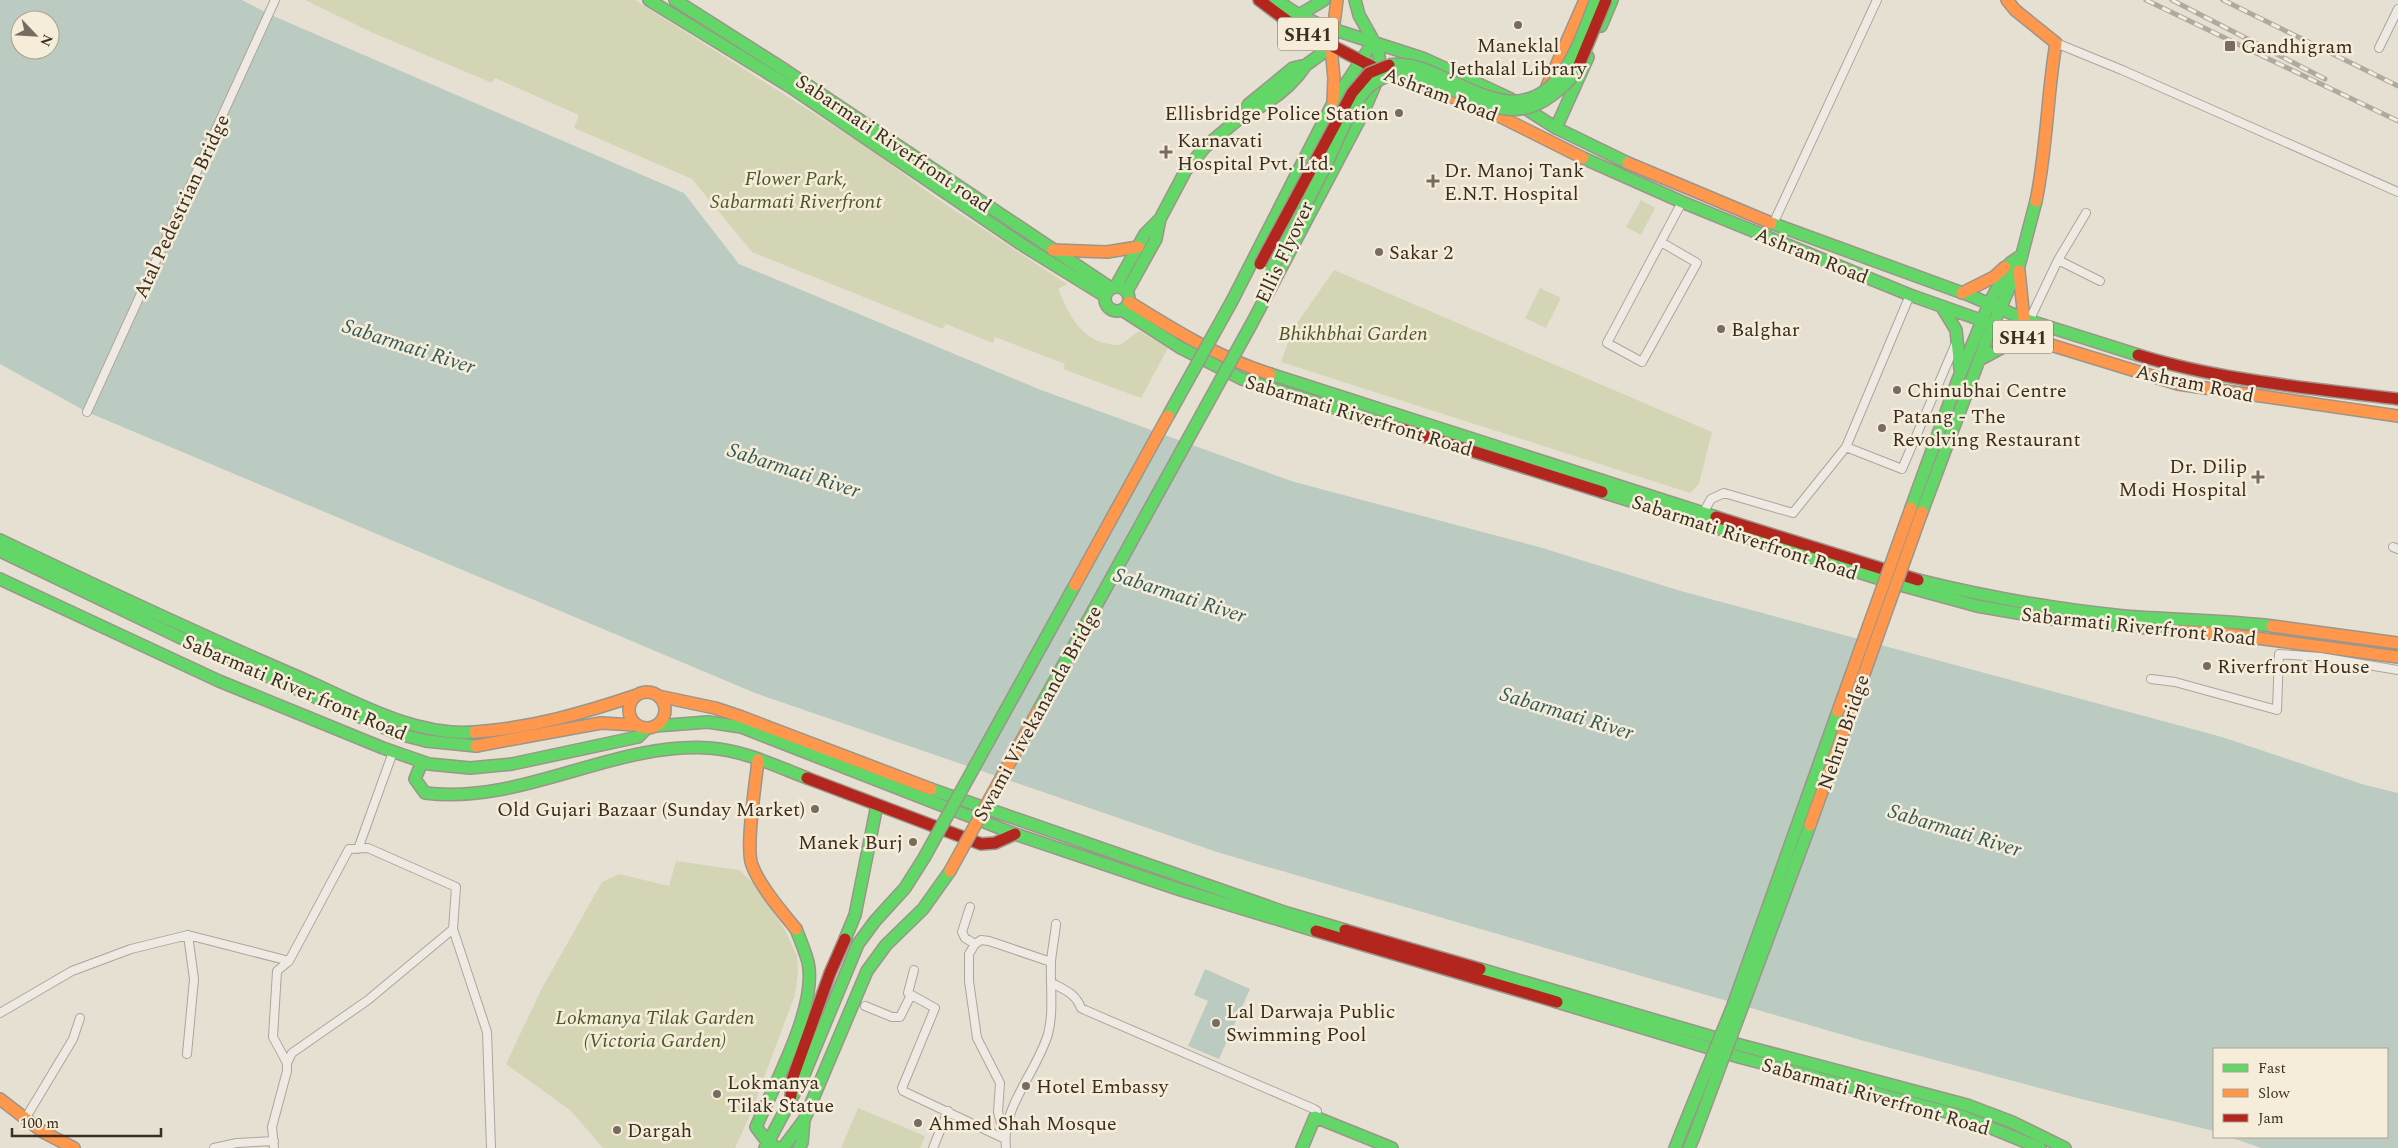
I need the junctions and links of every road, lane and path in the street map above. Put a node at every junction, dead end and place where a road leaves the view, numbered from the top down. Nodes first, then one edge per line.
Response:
1 (275, 0) edge
2 (649, 0) edge
3 (675, 0) edge
4 (1259, 0) edge
5 (1276, 0) edge
6 (1324, 0) edge
7 (1337, 0) edge
8 (1355, 0) edge
9 (1585, 0) edge
10 (1596, 0) edge
11 (1606, 0) edge
12 (1612, 0) edge
13 (1877, 0) edge
14 (2007, 0) edge
15 (2398, 9) edge
16 (1299, 15) junction
17 (706, 19) junction
18 (1335, 28) junction
19 (699, 31) junction
20 (1374, 41) junction
21 (2056, 43) junction
22 (1331, 47) junction
23 (2379, 48) dead end
24 (1360, 62) junction
25 (1381, 71) junction
26 (1333, 103) junction
27 (1538, 115) junction
28 (1556, 128) junction
29 (2398, 192) edge
30 (1682, 202) junction
31 (2086, 213) dead end
32 (993, 218) junction
33 (1160, 219) junction
34 (1772, 224) junction
35 (1661, 242) junction
36 (1138, 246) junction
37 (1053, 250) junction
38 (2058, 260) junction
39 (2015, 265) junction
40 (2100, 281) dead end
41 (1962, 293) junction
42 (1118, 295) junction
43 (1265, 295) junction
44 (1910, 295) junction
45 (1234, 296) junction
46 (1942, 307) junction
47 (1994, 307) junction
48 (2027, 320) junction
49 (1987, 324) junction
50 (2027, 338) junction
51 (1958, 340) junction
52 (1979, 360) junction
53 (1961, 374) junction
54 (2398, 399) edge
55 (87, 412) dead end
56 (2398, 416) edge
57 (1846, 446) junction
58 (1916, 510) junction
59 (1701, 517) junction
60 (0, 540) edge
61 (0, 551) edge
62 (0, 579) edge
63 (2204, 626) junction
64 (2398, 643) edge
65 (2320, 645) junction
66 (2320, 657) junction
67 (2398, 657) edge
68 (2398, 670) edge
69 (2151, 679) dead end
70 (637, 695) junction
71 (658, 696) junction
72 (646, 726) junction
73 (393, 752) junction
74 (758, 760) junction
75 (422, 762) junction
76 (877, 804) junction
77 (1015, 834) junction
78 (358, 849) junction
79 (970, 907) dead end
80 (1056, 924) dead end
81 (453, 929) junction
82 (188, 935) junction
83 (975, 944) junction
84 (289, 961) junction
85 (1051, 962) junction
86 (914, 970) dead end
87 (1052, 983) junction
88 (911, 995) junction
89 (865, 1006) dead end
90 (0, 1013) edge
91 (80, 1018) dead end
92 (187, 1054) dead end
93 (287, 1063) junction
94 (0, 1098) edge
95 (791, 1103) junction
96 (948, 1111) junction
97 (1315, 1117) junction
98 (25, 1119) junction
99 (804, 1120) junction
100 (1005, 1141) edge
101 (1691, 1143) edge
102 (274, 1145) edge
103 (770, 1146) edge
104 (74, 1148) edge
105 (214, 1148) edge
106 (491, 1148) edge
107 (783, 1148) edge
108 (799, 1148) edge
109 (933, 1148) edge
110 (1302, 1148) edge
111 (1392, 1148) edge
112 (1675, 1148) edge
113 (2040, 1148) edge
114 (2065, 1148) edge

1 - 55 street, Atal Pedestrian Bridge
2 - 19 main road, Sabarmati Riverfront road
3 - 17 main road, Sabarmati Riverfront road
4 - 22 main road, Ashram Road / SH41
5 - 16 main road, Ashram Road
6 - 16 main road
7 - 18 main road
8 - 20 main road
9 - 27 main road
10 - 45 main road, Ellis Flyover, bridge
11 - 43 main road, Ellis Flyover, bridge
12 - 28 main road
13 - 34 street
14 - 21 main road
15 - 23 street
16 - 18 main road, Ashram Road
17 - 19 main road
17 - 32 main road, Sabarmati Riverfront road
18 - 20 main road, Ashram Road
18 - 22 main road
19 - 32 main road, Sabarmati Riverfront road
20 - 24 main road
20 - 25 main road
20 - 27 main road, Ashram Road
21 - 29 street
21 - 39 main road
22 - 24 main road, Ashram Road / SH41
22 - 26 main road
22 - 33 main road
24 - 25 main road, Ashram Road / SH41
24 - 26 main road
25 - 30 main road, Ashram Road / SH41
25 - 43 main road
26 - 45 main road
27 - 28 main road, Ashram Road
28 - 34 main road, Ashram Road
30 - 35 street
30 - 44 main road, Ashram Road / SH41
31 - 38 street
32 - 37 main road, Sabarmati Riverfront road
32 - 42 main road, Sabarmati Riverfront road
33 - 36 main road
33 - 42 main road
34 - 41 main road, Ashram Road
35 - 35 street
36 - 37 main road
36 - 42 main road
37 - 42 main road, Sabarmati Riverfront road
38 - 40 street
38 - 48 street
39 - 41 main road
39 - 47 main road
39 - 48 main road
41 - 47 main road, Ashram Road
42 - 59 main road, Sabarmati Riverfront Road
43 - 99 main road, Swami Vivekananda Bridge, bridge
44 - 46 main road, Ashram Road / SH41
44 - 57 street
45 - 95 main road, Swami Vivekananda Bridge, bridge
46 - 49 main road, Ashram Road / SH41
46 - 51 main road
47 - 48 main road, Ashram Road
47 - 49 main road
48 - 54 main road, Ashram Road
49 - 50 main road, Ashram Road / SH41
49 - 52 main road, Nehru Bridge
49 - 53 main road, Nehru Bridge
50 - 52 main road
50 - 56 main road, Ashram Road / SH41
51 - 53 main road
51 - 57 street
52 - 58 main road, Nehru Bridge
53 - 58 main road, Nehru Bridge
57 - 59 street
58 - 101 main road, Nehru Bridge, bridge
58 - 112 main road, Nehru Bridge, bridge
59 - 63 main road, Sabarmati Riverfront Road
60 - 70 main road
61 - 72 main road, Sabarmati River front Road
62 - 73 main road
63 - 64 main road, Sabarmati Riverfront Road
63 - 65 main road, Sabarmati Riverfront Road
65 - 66 street
65 - 67 main road, Sabarmati Riverfront Road
66 - 68 street
66 - 69 street
70 - 71 main road
70 - 72 main road
71 - 72 main road
71 - 114 main road
72 - 75 main road
72 - 77 main road, Sabarmati River front Road
73 - 75 main road
73 - 78 street
74 - 75 main road
74 - 76 main road
74 - 103 main road
76 - 77 main road
76 - 95 main road
77 - 113 main road, Sabarmati Riverfront Road
78 - 81 street
78 - 84 street
79 - 83 street
80 - 85 street
81 - 93 street
81 - 106 street
82 - 84 street
82 - 90 street
82 - 92 street
83 - 85 street
83 - 100 street
84 - 93 street
85 - 87 street
86 - 88 street
87 - 97 street
87 - 100 street
88 - 89 street
88 - 96 street
91 - 98 street
93 - 102 street
94 - 98 main road
95 - 103 main road, Swami Vivekananda Bridge
96 - 100 street
96 - 109 street
97 - 110 main road
97 - 111 main road
98 - 104 main road
99 - 107 main road
99 - 108 main road
102 - 105 street

